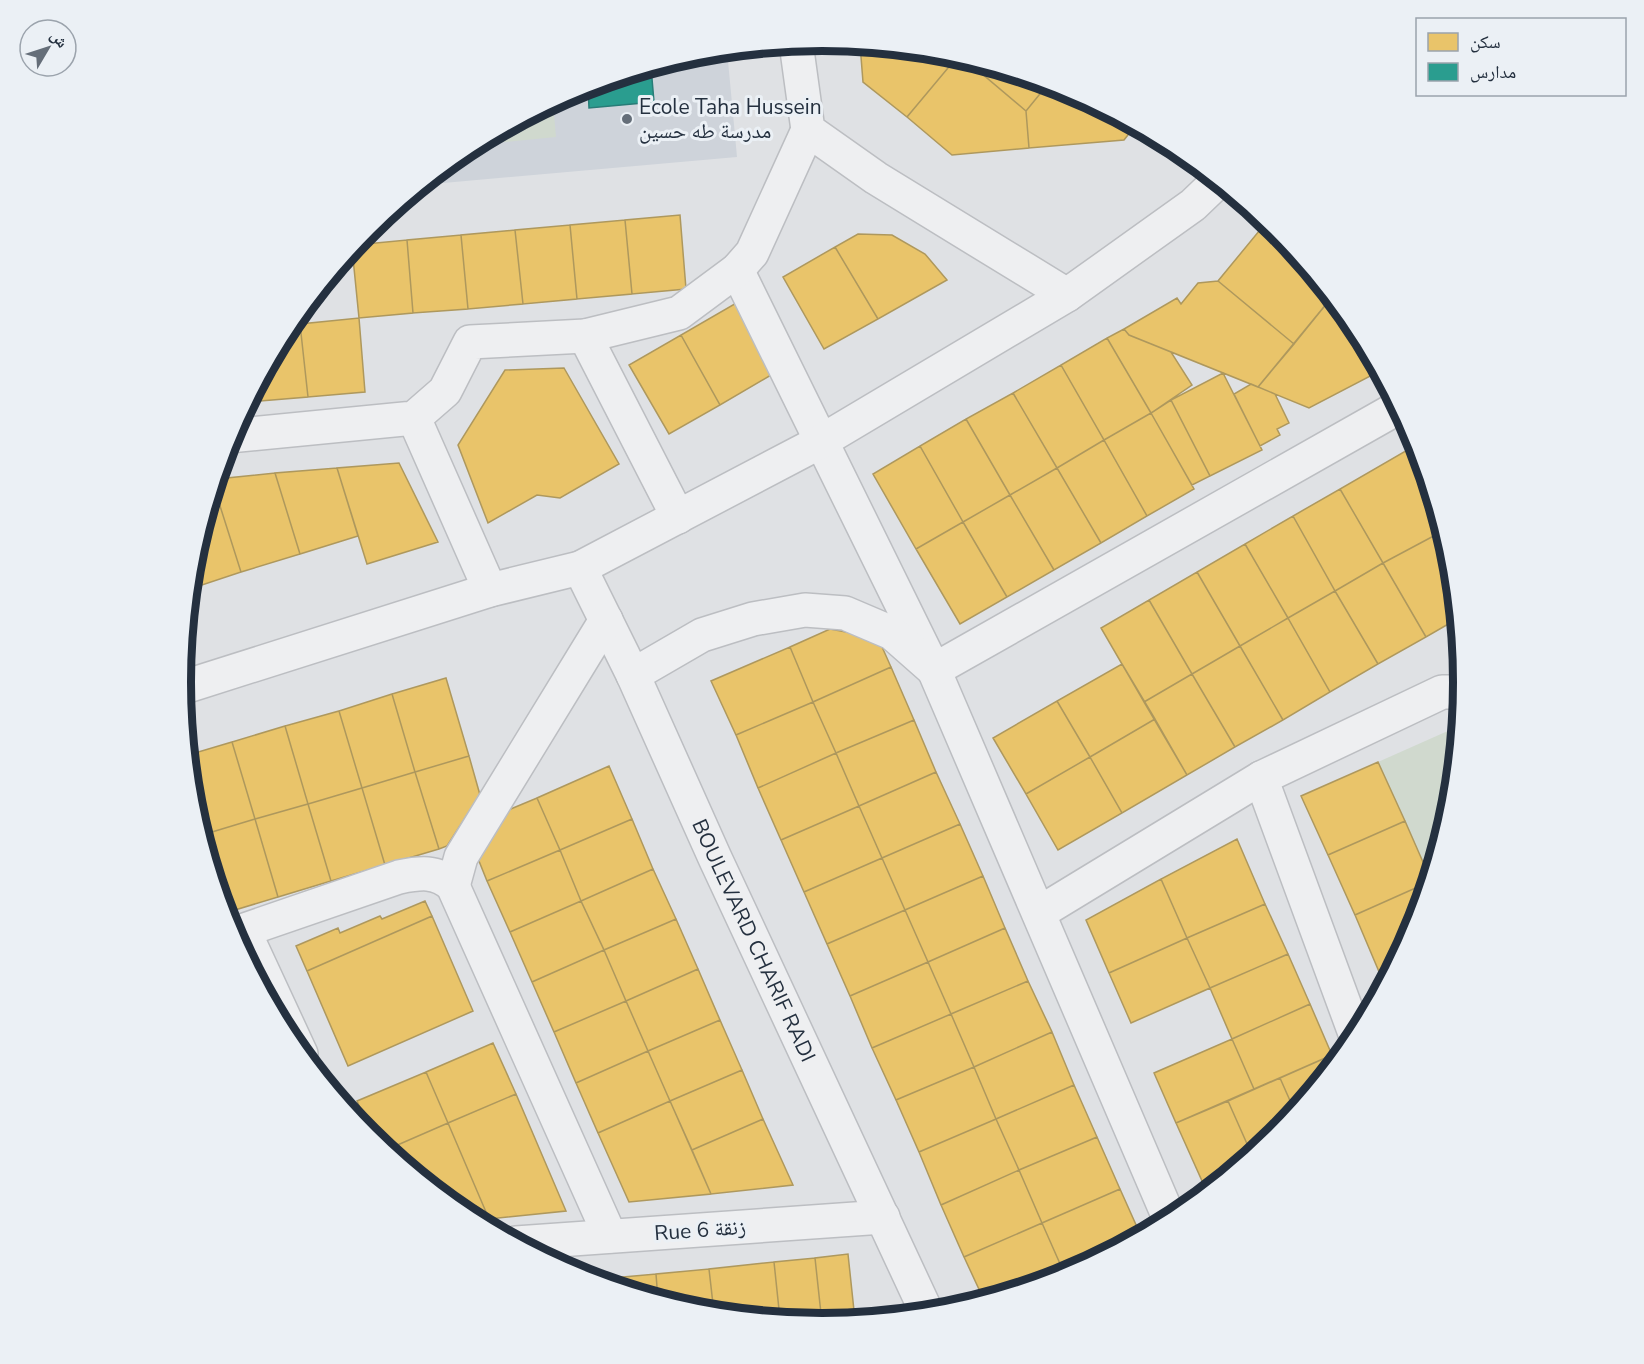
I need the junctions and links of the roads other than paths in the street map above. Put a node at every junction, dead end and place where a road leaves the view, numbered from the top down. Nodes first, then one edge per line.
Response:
1 (797, 52) edge
2 (807, 130) junction
3 (1212, 186) edge
4 (737, 270) junction
5 (1067, 295) junction
6 (585, 336) junction
7 (1392, 411) edge
8 (414, 418) junction
9 (242, 435) edge
10 (820, 442) junction
11 (678, 517) junction
12 (580, 568) junction
13 (490, 590) junction
14 (606, 621) junction
15 (934, 670) junction
16 (633, 675) junction
17 (191, 685) edge
18 (1453, 693) edge
19 (1261, 778) junction
20 (453, 886) junction
21 (1039, 913) junction
22 (243, 931) edge
23 (1352, 1025) edge
24 (1166, 1211) edge
25 (883, 1217) junction
26 (610, 1236) junction
27 (532, 1242) edge
28 (923, 1305) edge

1 - 2 street
2 - 4 street
2 - 5 street
3 - 5 street
4 - 6 street
4 - 10 street
5 - 10 street
6 - 8 street
6 - 11 street
7 - 15 street
8 - 9 street
8 - 13 street
10 - 11 street
10 - 15 street
11 - 12 street
12 - 13 street
12 - 14 street, BOULEVARD CHARIF RADI
13 - 17 street
14 - 16 street, BOULEVARD CHARIF RADI
14 - 20 street
15 - 16 street
15 - 21 street
16 - 25 street, BOULEVARD CHARIF RADI
18 - 19 street
19 - 21 street
19 - 23 street
20 - 22 street
20 - 26 street
21 - 24 street
25 - 26 street, Rue 6 زنقة
25 - 28 street, BOULEVARD CHARIF RADI
26 - 27 street, Rue 6 زنقة

